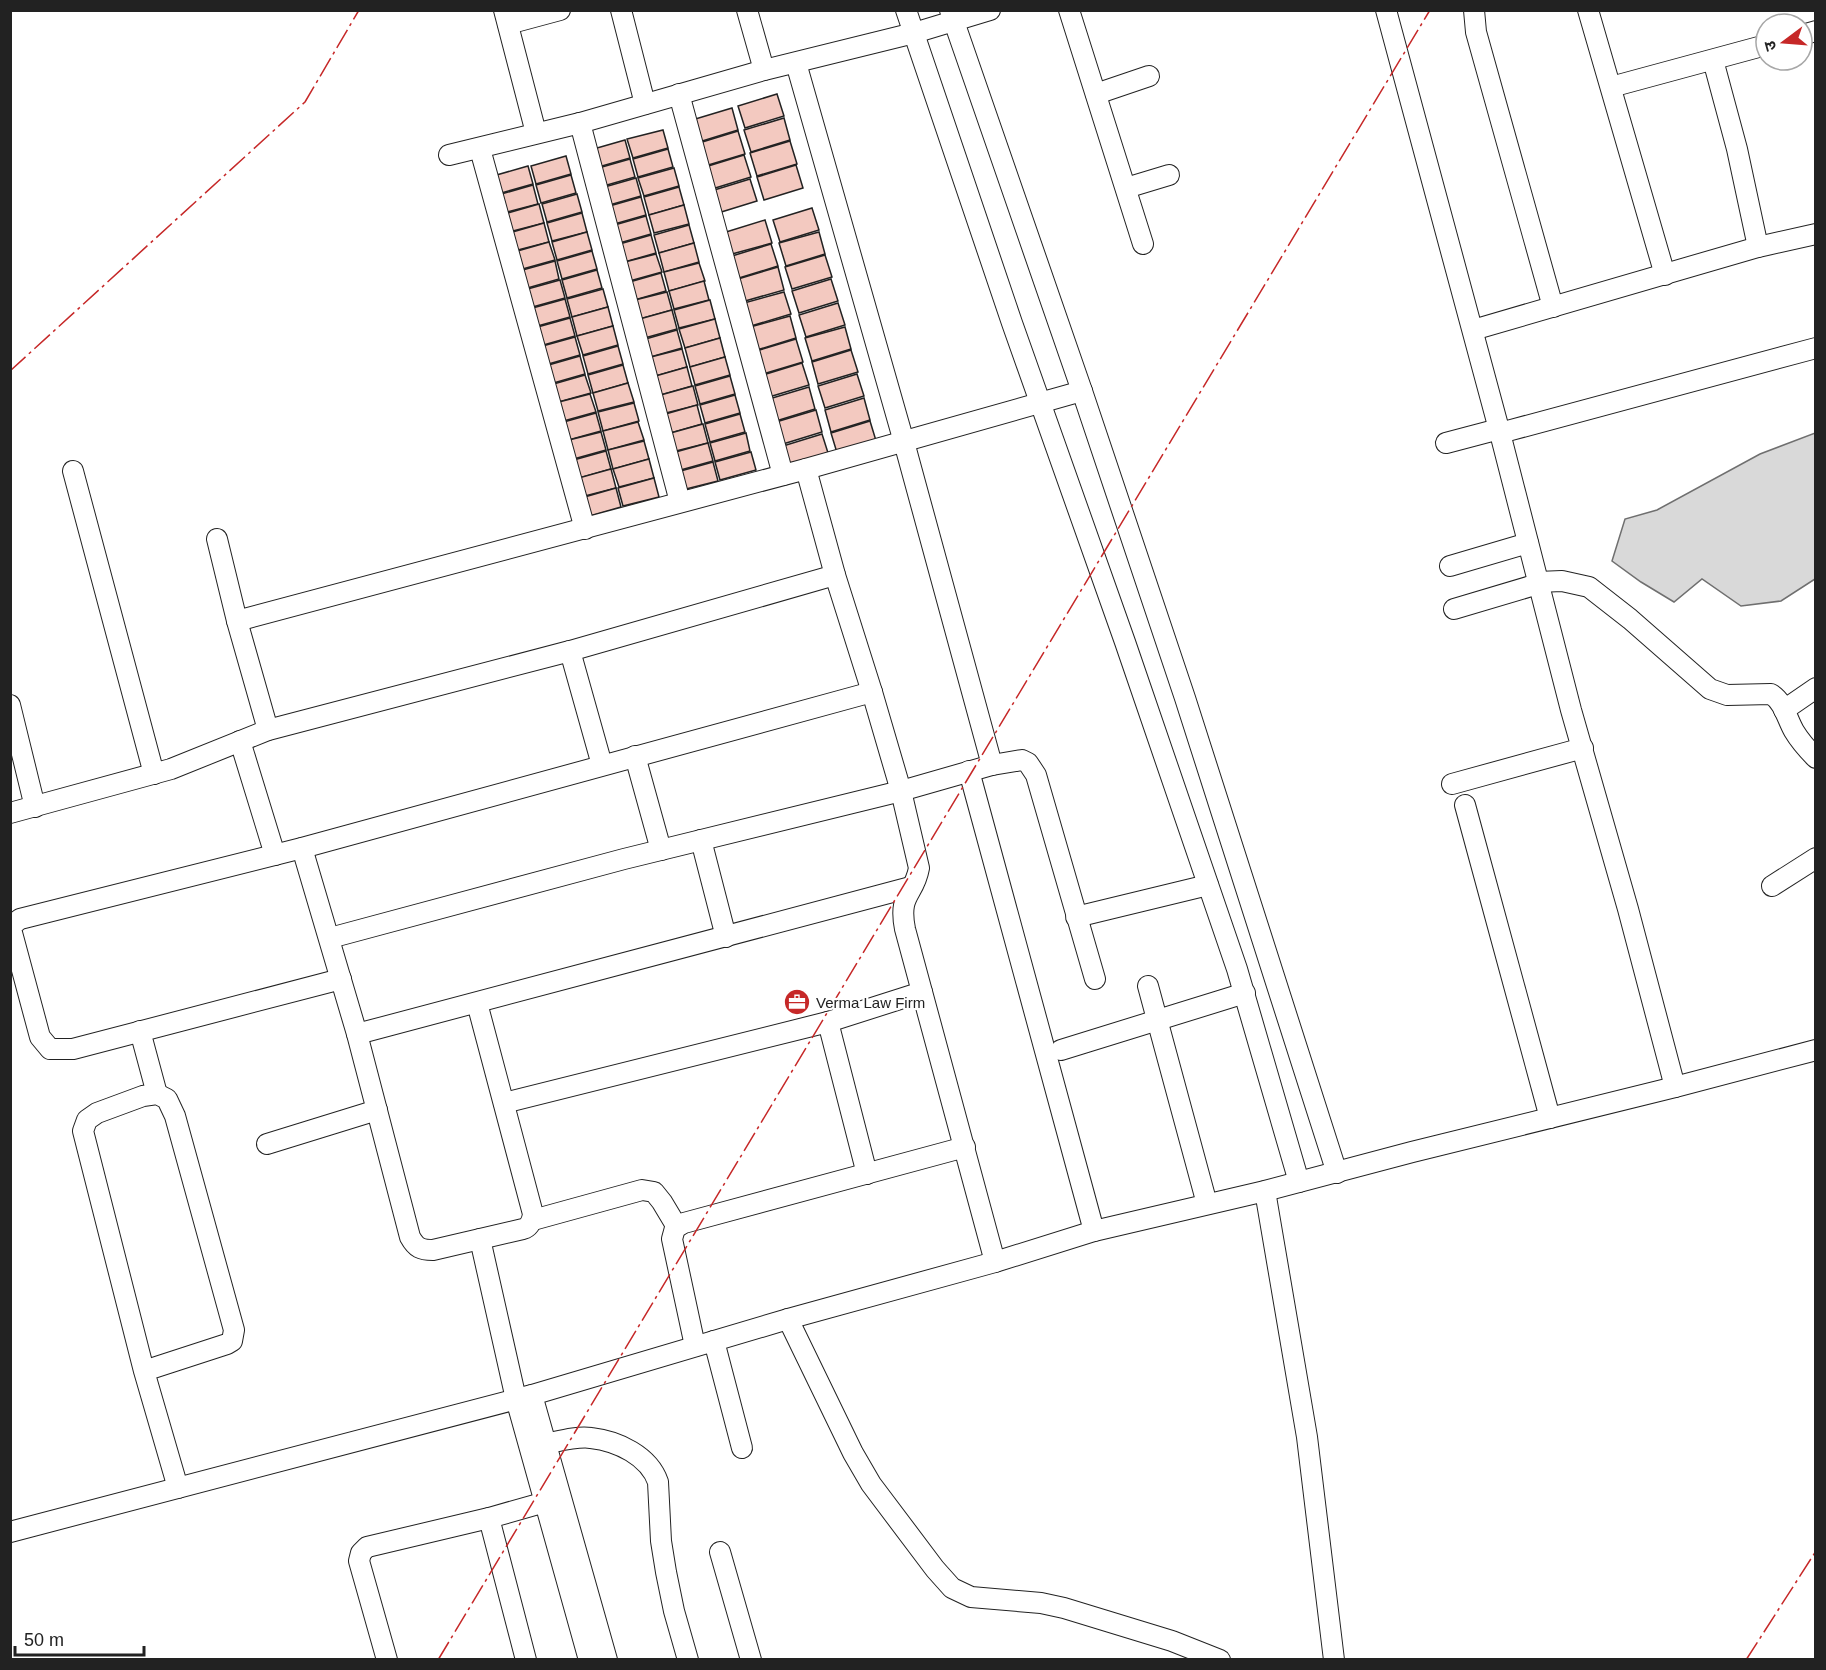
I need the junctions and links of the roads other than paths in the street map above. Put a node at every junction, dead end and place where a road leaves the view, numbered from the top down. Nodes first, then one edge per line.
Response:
1 (560, 10) edge
2 (621, 10) edge
3 (747, 10) edge
4 (906, 10) edge
5 (990, 10) edge
6 (1069, 10) edge
7 (1386, 10) edge
8 (1474, 10) edge
9 (1588, 10) edge
10 (952, 16) edge
11 (506, 17) edge
12 (914, 33) junction
13 (1754, 48) edge
14 (1713, 60) junction
15 (796, 63) junction
16 (764, 70) junction
17 (1149, 76) dead end
18 (1611, 87) junction
19 (680, 94) junction
20 (1096, 94) junction
21 (645, 105) junction
22 (580, 123) junction
23 (536, 133) junction
24 (480, 149) junction
25 (449, 155) dead end
26 (1169, 175) dead end
27 (1126, 188) junction
28 (1815, 234) edge
29 (1143, 244) dead end
30 (1758, 247) junction
31 (1665, 275) junction
32 (1553, 307) junction
33 (1473, 330) junction
34 (1815, 348) edge
35 (1082, 391) junction
36 (1040, 402) junction
37 (1500, 431) junction
38 (904, 442) junction
39 (1446, 443) dead end
40 (806, 470) junction
41 (73, 471) dead end
42 (783, 475) junction
43 (680, 502) junction
44 (585, 529) junction
45 (217, 539) dead end
46 (1528, 543) junction
47 (1450, 566) dead end
48 (835, 576) junction
49 (1538, 583) junction
50 (1454, 609) dead end
51 (237, 621) junction
52 (570, 651) junction
53 (1815, 688) edge
54 (872, 692) junction
55 (10, 705) edge
56 (1784, 710) junction
57 (268, 730) junction
58 (240, 741) junction
59 (1582, 748) junction
60 (635, 756) junction
61 (1815, 758) edge
62 (602, 765) junction
63 (992, 765) junction
64 (969, 771) junction
65 (154, 774) junction
66 (1452, 784) dead end
67 (902, 791) junction
68 (1465, 805) dead end
69 (35, 807) junction
70 (10, 813) edge
71 (701, 840) junction
72 (302, 848) junction
73 (661, 850) junction
74 (275, 855) junction
75 (1815, 858) edge
76 (1208, 885) junction
77 (1772, 886) dead end
78 (910, 887) junction
79 (1076, 917) junction
80 (726, 937) junction
81 (330, 938) junction
82 (341, 979) junction
83 (1095, 979) dead end
84 (1148, 986) dead end
85 (922, 992) junction
86 (1245, 993) junction
87 (477, 1003) junction
88 (828, 1022) junction
89 (1157, 1022) junction
90 (140, 1031) junction
91 (357, 1034) junction
92 (1061, 1050) dead end
93 (1815, 1050) edge
94 (1674, 1087) junction
95 (157, 1094) junction
96 (504, 1103) junction
97 (377, 1110) junction
98 (1550, 1118) junction
99 (267, 1144) dead end
100 (965, 1147) junction
101 (1337, 1173) junction
102 (867, 1174) junction
103 (1299, 1182) junction
104 (1265, 1191) junction
105 (1207, 1204) junction
106 (533, 1220) junction
107 (677, 1227) junction
108 (1095, 1231) junction
109 (480, 1239) junction
110 (995, 1262) junction
111 (788, 1319) junction
112 (704, 1343) junction
113 (144, 1371) junction
114 (524, 1397) junction
115 (545, 1444) junction
116 (742, 1448) dead end
117 (178, 1488) junction
118 (552, 1500) junction
119 (489, 1518) junction
120 (10, 1532) edge
121 (720, 1552) dead end
122 (387, 1659) edge
123 (526, 1659) edge
124 (589, 1659) edge
125 (607, 1659) edge
126 (688, 1659) edge
127 (751, 1659) edge
128 (1220, 1659) edge
129 (1334, 1659) edge

1 - 11 street
2 - 21 street
3 - 16 street
4 - 12 street
5 - 10 street
6 - 20 street
7 - 33 street
8 - 32 street
9 - 18 street
10 - 12 street
10 - 35 street
11 - 23 street
12 - 15 street
12 - 36 street
13 - 14 street
14 - 18 street
14 - 30 street
15 - 16 street
15 - 38 street
16 - 19 street
17 - 20 street
18 - 31 street
19 - 21 street
19 - 42 street
20 - 27 street
21 - 22 street
22 - 23 street
22 - 43 street
23 - 24 street
24 - 25 street
24 - 44 street
26 - 27 street
27 - 29 street
28 - 30 street
30 - 31 street
31 - 32 street
32 - 33 street
33 - 37 street
34 - 37 street
35 - 36 street
35 - 101 street
36 - 38 street
36 - 76 street
37 - 39 street
37 - 46 street
38 - 40 street
38 - 63 street
40 - 42 street
40 - 48 street
41 - 65 street
42 - 43 street
43 - 44 street
44 - 51 street
45 - 51 street
46 - 47 street
46 - 49 street
48 - 52 street
48 - 54 street
49 - 50 street
49 - 56 street
49 - 59 street
51 - 57 street
52 - 57 street
52 - 62 street
53 - 56 street
54 - 60 street
54 - 67 street
55 - 69 street
56 - 61 street
57 - 58 street
58 - 65 street
58 - 74 street
59 - 66 street
59 - 94 street
60 - 62 street
60 - 73 street
62 - 72 street
63 - 64 street
63 - 79 street
64 - 67 street
64 - 108 street
65 - 69 street
67 - 71 street
67 - 78 street
68 - 98 street
69 - 70 street
71 - 73 street
71 - 80 street
72 - 74 street
72 - 81 street
73 - 81 street
74 - 90 street
75 - 77 street
76 - 79 street
76 - 86 street
78 - 80 street
78 - 85 street
79 - 83 street
80 - 87 street
81 - 82 street
82 - 90 street
82 - 91 street
84 - 89 street
85 - 88 street
85 - 100 street
86 - 89 street
86 - 103 street
87 - 91 street
87 - 96 street
88 - 96 street
88 - 102 street
89 - 92 street
89 - 105 street
90 - 95 street
91 - 97 street
93 - 94 street
94 - 98 street
95 - 113 street
95 - 113 street
96 - 106 street
97 - 99 street
97 - 109 street
98 - 101 street
100 - 102 street
100 - 110 street
101 - 103 street
102 - 107 street
103 - 104 street
104 - 105 street
104 - 129 street
105 - 108 street
106 - 107 street
106 - 109 street
107 - 112 street
108 - 110 street
109 - 114 street
110 - 111 street
111 - 112 street
111 - 128 street
112 - 114 street
112 - 116 street
113 - 117 street
114 - 115 street
114 - 117 street
114 - 118 street
115 - 118 street
115 - 126 street
117 - 120 street
118 - 119 street
118 - 124 street
118 - 125 street
119 - 122 street
119 - 123 street
121 - 127 street

